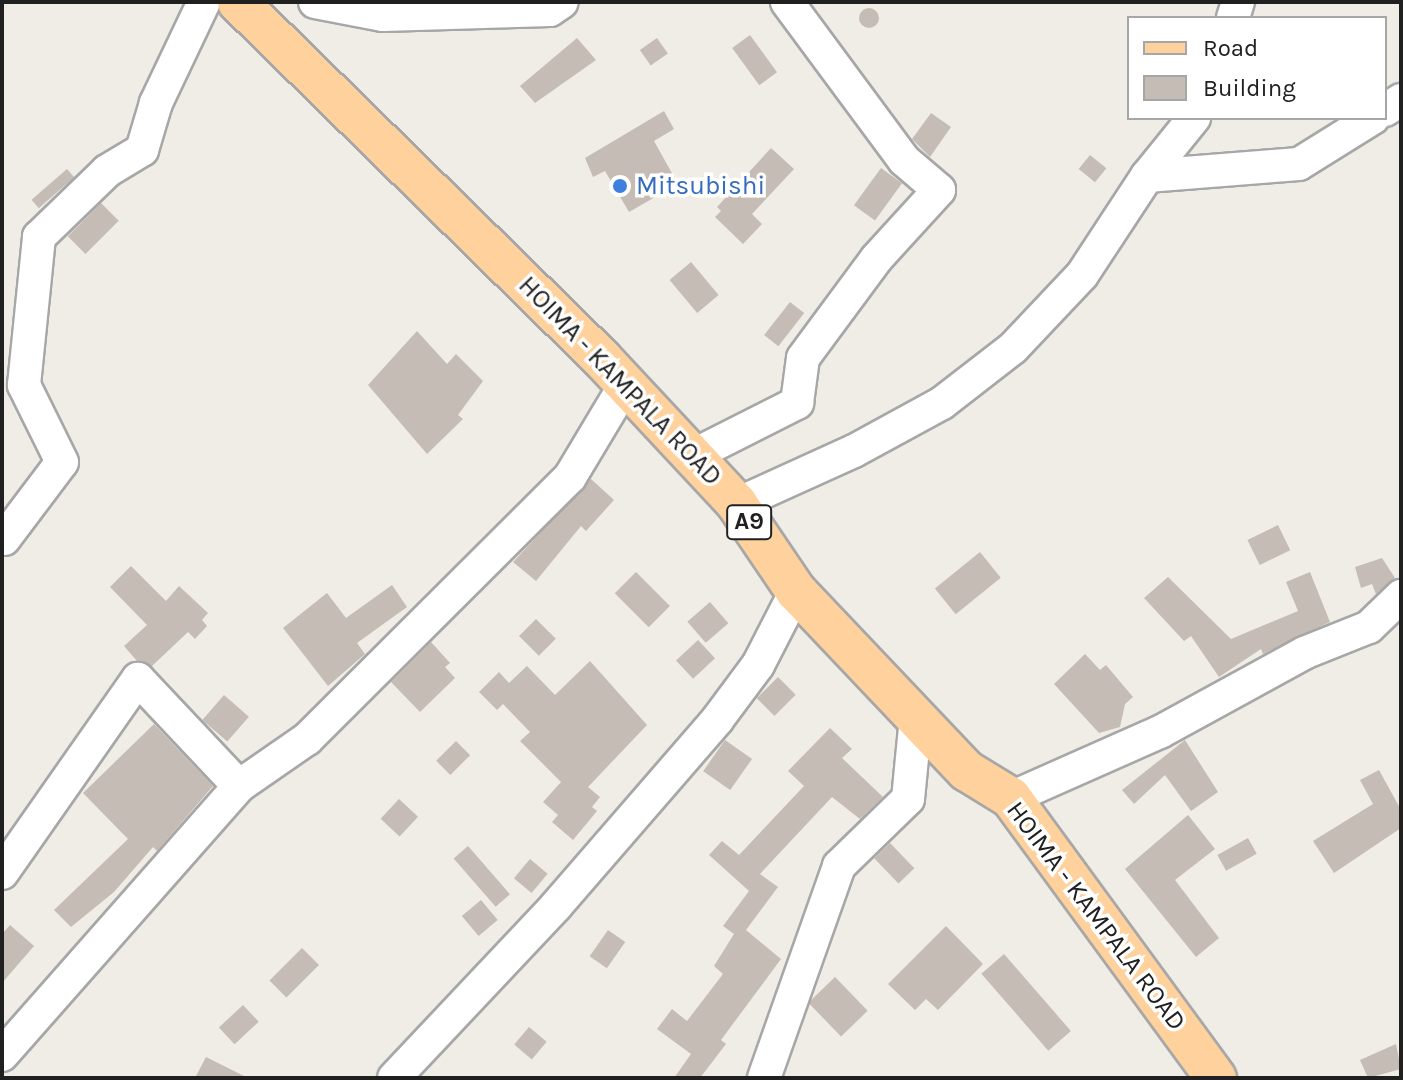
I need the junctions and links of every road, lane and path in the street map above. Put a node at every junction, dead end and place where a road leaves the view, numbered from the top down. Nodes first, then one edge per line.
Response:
1 (204, 2) edge
2 (238, 2) edge
3 (315, 2) edge
4 (562, 2) edge
5 (787, 2) edge
6 (1192, 120) edge
7 (1370, 120) edge
8 (1147, 176) junction
9 (625, 385) junction
10 (692, 456) junction
11 (737, 504) junction
12 (4, 539) edge
13 (796, 591) junction
14 (1401, 596) edge
15 (916, 717) junction
16 (239, 786) junction
17 (1011, 798) junction
18 (2, 873) edge
19 (2, 1055) edge
20 (394, 1078) edge
21 (764, 1078) edge
22 (1216, 1078) edge

1 - 12 street
2 - 9 main road, HOIMA - KAMPALA ROAD / A9
3 - 4 street
5 - 10 street
6 - 8 street
7 - 8 street
8 - 11 street
9 - 10 main road, HOIMA - KAMPALA ROAD / A9
9 - 16 street
10 - 11 main road, HOIMA - KAMPALA ROAD / A9
11 - 13 main road, HOIMA - KAMPALA ROAD / A9
13 - 15 main road, HOIMA - KAMPALA ROAD / A9
13 - 20 street
14 - 17 street
15 - 17 main road, HOIMA - KAMPALA ROAD / A9
15 - 21 street
16 - 18 street
16 - 19 street
17 - 22 main road, HOIMA - KAMPALA ROAD / A9

